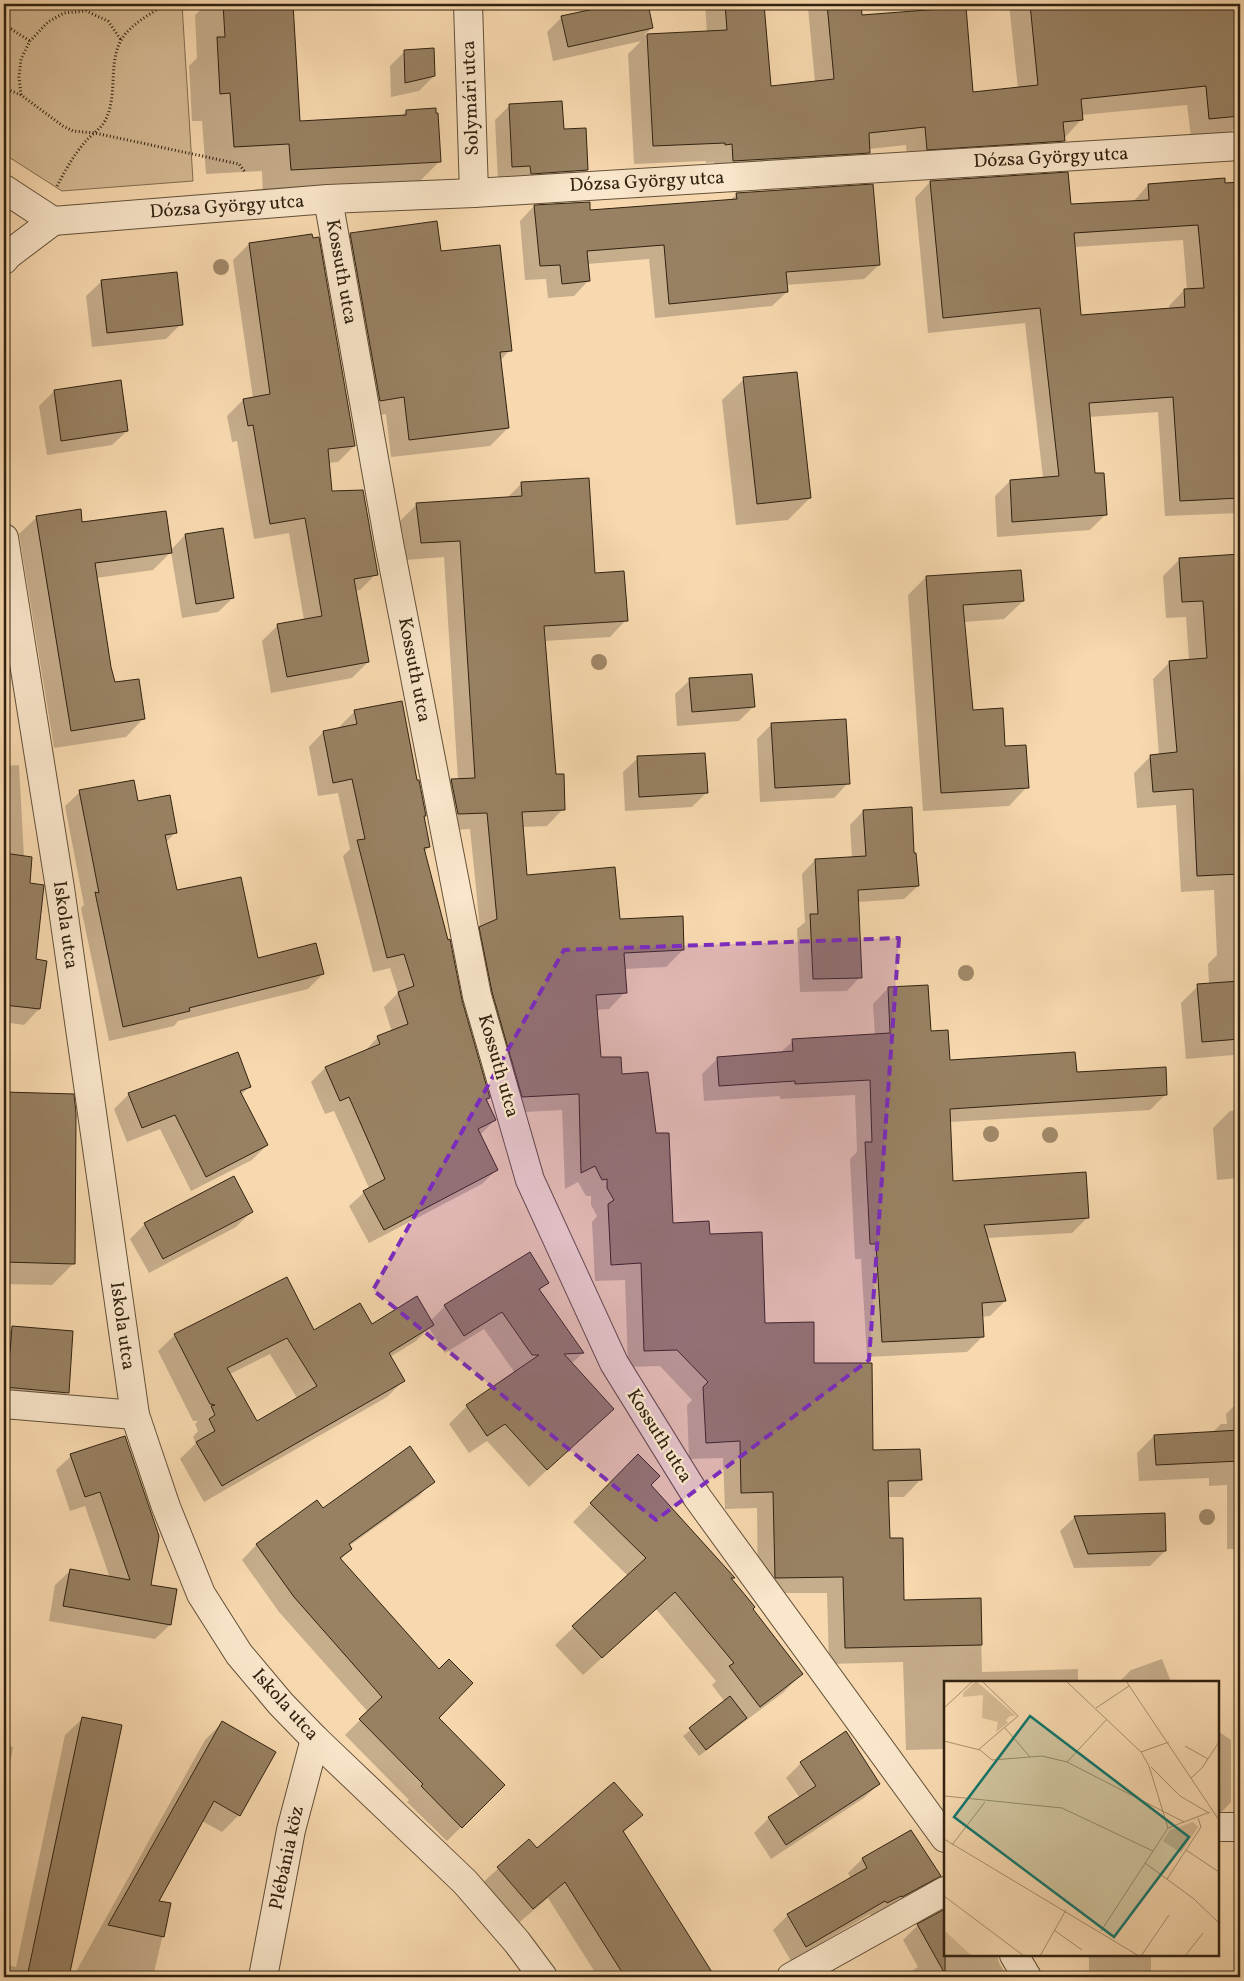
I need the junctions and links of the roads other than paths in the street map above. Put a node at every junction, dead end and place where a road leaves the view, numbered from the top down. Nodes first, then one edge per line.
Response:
1 (468, 4) edge
2 (1240, 146) edge
3 (4, 189) edge
4 (474, 193) junction
5 (328, 199) junction
6 (42, 214) junction
7 (4, 260) edge
8 (4, 538) edge
9 (4, 1404) edge
10 (136, 1415) junction
11 (315, 1739) junction
12 (1219, 1827) edge
13 (1240, 1827) edge
14 (942, 1829) edge
15 (944, 1892) edge
16 (1015, 1956) edge
17 (262, 1977) edge
18 (543, 1977) edge
19 (790, 1977) edge
20 (1027, 1977) edge

1 - 4 street, Solymári utca
2 - 4 street, Dózsa György utca
3 - 6 street
4 - 5 street, Dózsa György utca
5 - 6 street, Dózsa György utca
5 - 14 street, Kossuth utca
6 - 7 street
8 - 10 street, Iskola utca
9 - 10 street
10 - 11 street, Iskola utca
11 - 17 street, Plébánia köz
11 - 18 street, Iskola utca
12 - 13 street
15 - 19 street
16 - 20 street

